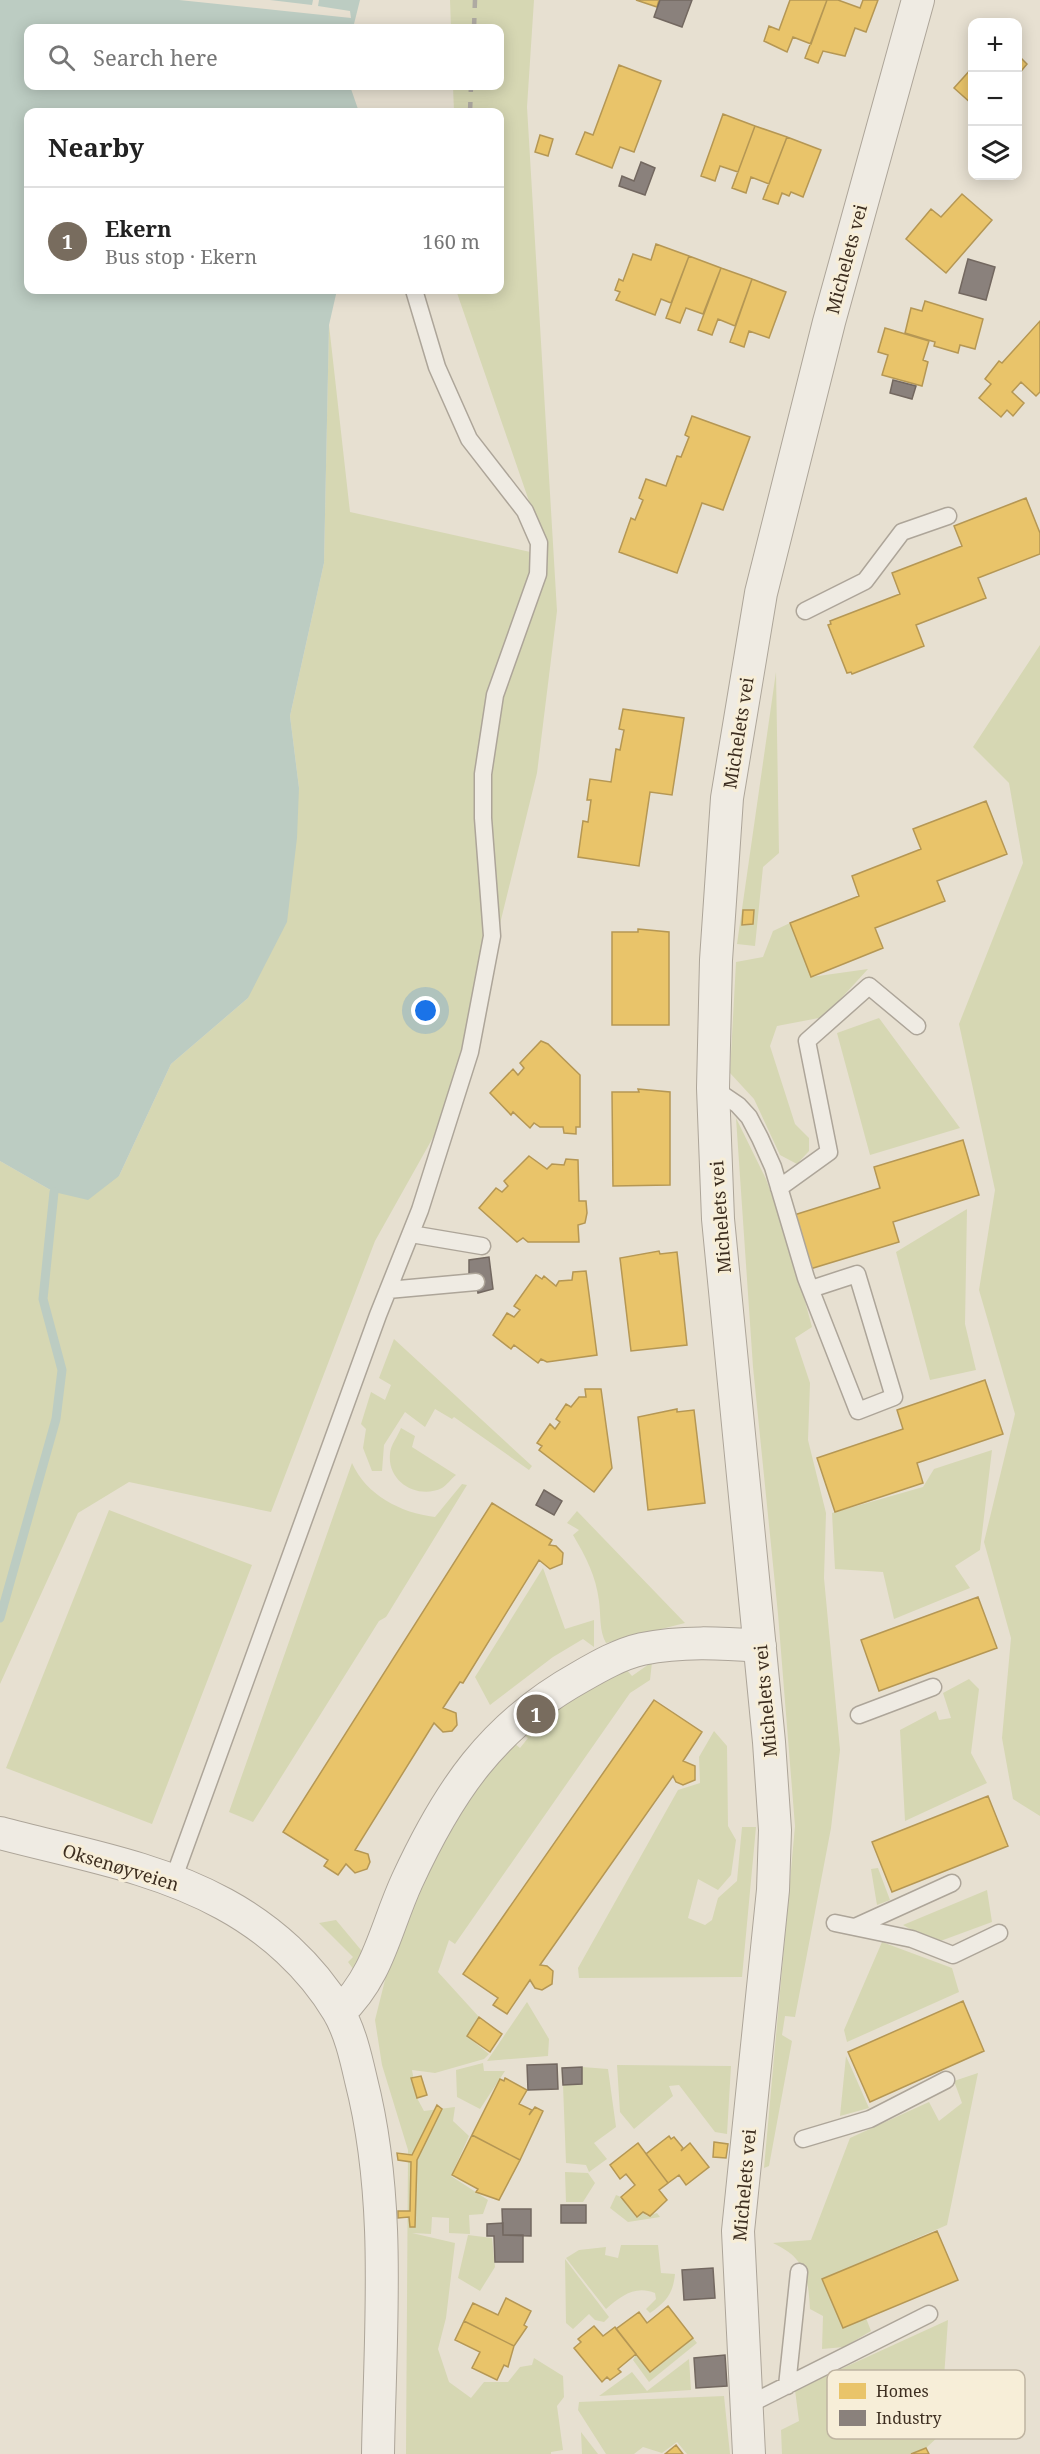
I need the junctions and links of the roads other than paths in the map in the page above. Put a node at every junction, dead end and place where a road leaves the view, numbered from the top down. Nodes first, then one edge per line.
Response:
1 (918, 0) edge
2 (415, 294) edge
3 (948, 516) dead end
4 (805, 611) dead end
5 (917, 1026) dead end
6 (713, 1088) junction
7 (779, 1188) junction
8 (411, 1234) junction
9 (482, 1246) dead end
10 (476, 1282) dead end
11 (811, 1289) junction
12 (388, 1290) junction
13 (760, 1646) junction
14 (933, 1687) dead end
15 (859, 1715) dead end
16 (0, 1833) edge
17 (173, 1880) junction
18 (952, 1883) dead end
19 (835, 1923) dead end
20 (855, 1927) junction
21 (999, 1933) dead end
22 (339, 2013) junction
23 (946, 2080) dead end
24 (803, 2139) dead end
25 (800, 2272) dead end
26 (929, 2314) dead end
27 (787, 2386) junction
28 (746, 2406) junction
29 (378, 2454) edge
30 (749, 2454) edge

1 - 6 street, Michelets vei
2 - 8 lane
3 - 4 lane
5 - 7 lane
6 - 7 lane
6 - 13 street, Michelets vei
7 - 11 lane
8 - 9 lane
8 - 12 lane
10 - 12 lane
11 - 11 lane
12 - 17 lane
13 - 22 street
13 - 28 street, Michelets vei
14 - 15 lane
16 - 17 street, Oksenøyveien
17 - 22 street, Oksenøyveien
18 - 20 lane
19 - 20 lane
20 - 21 lane
22 - 29 street, Oksenøyveien
23 - 24 lane
25 - 27 lane
26 - 27 lane
27 - 28 lane
28 - 30 street, Michelets vei

